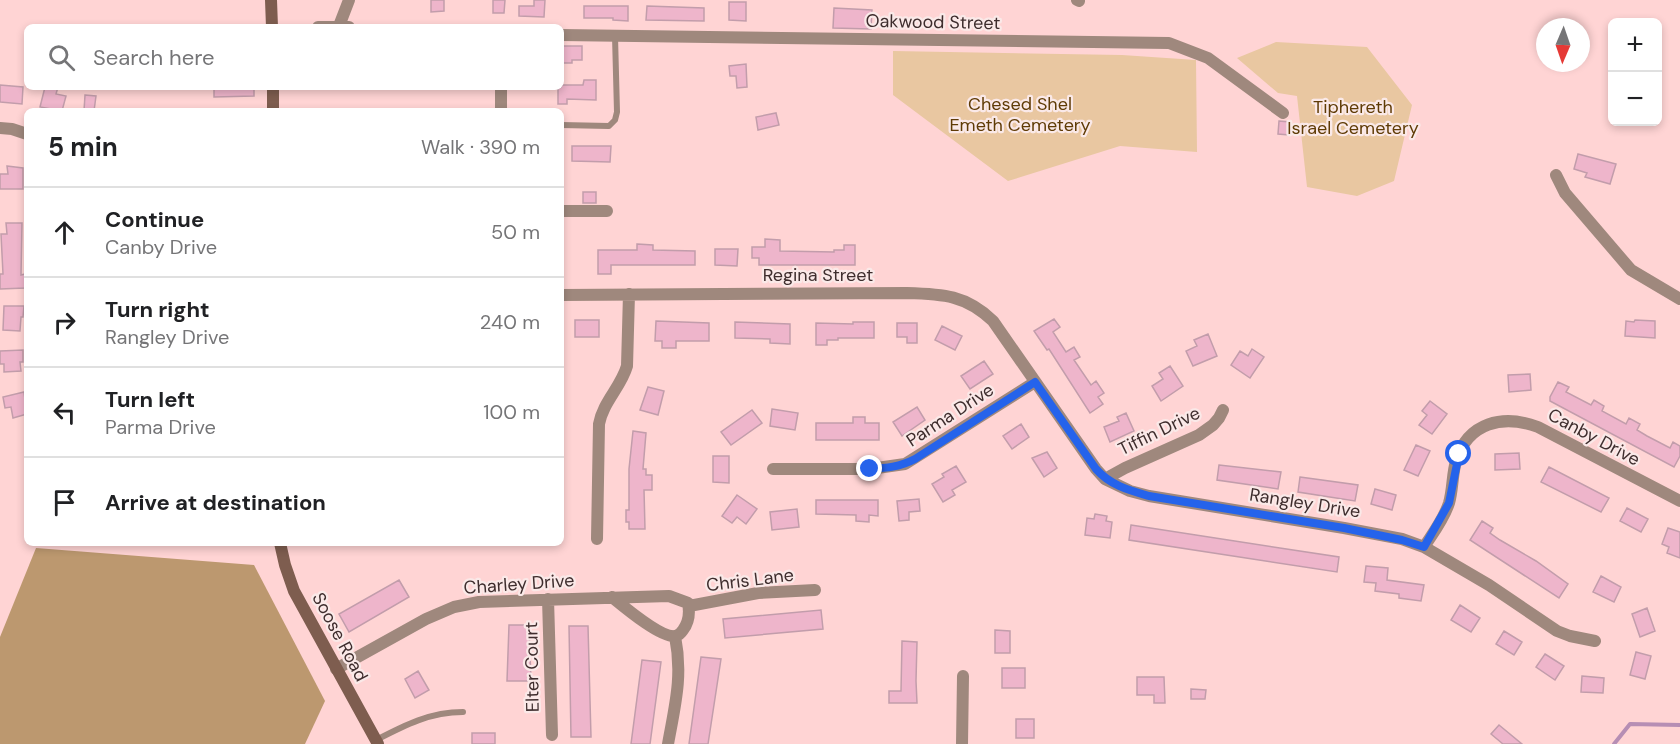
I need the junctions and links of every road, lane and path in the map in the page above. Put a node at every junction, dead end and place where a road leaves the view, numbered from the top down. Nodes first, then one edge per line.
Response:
1 (271, 0) edge
2 (350, 0) edge
3 (272, 24) edge
4 (344, 24) edge
5 (564, 35) edge
6 (615, 36) junction
7 (273, 90) edge
8 (501, 90) edge
9 (273, 108) edge
10 (501, 108) edge
11 (1283, 113) dead end
12 (564, 125) edge
13 (0, 128) edge
14 (24, 133) edge
15 (1556, 175) dead end
16 (564, 211) edge
17 (607, 211) dead end
18 (564, 294) edge
19 (629, 294) junction
20 (1680, 299) edge
21 (1035, 382) junction
22 (1222, 410) dead end
23 (773, 469) dead end
24 (1105, 479) junction
25 (1680, 501) edge
26 (597, 540) dead end
27 (281, 546) edge
28 (1424, 547) junction
29 (816, 590) dead end
30 (612, 597) junction
31 (548, 599) junction
32 (689, 606) junction
33 (675, 636) junction
34 (1596, 641) dead end
35 (336, 669) junction
36 (963, 676) dead end
37 (463, 712) dead end
38 (552, 735) dead end
39 (377, 742) edge
40 (668, 744) edge
41 (962, 744) edge

1 - 3 street
2 - 4 street
5 - 6 street, Oakwood Street
6 - 11 street, Oakwood Street
6 - 12 lane
7 - 9 street
8 - 10 street
13 - 14 street
15 - 20 street
16 - 17 street
18 - 19 street, Regina Street
19 - 21 street, Regina Street
19 - 26 street
21 - 23 street, Parma Drive
21 - 24 street, Rangley Drive
22 - 24 street, Tiffin Drive
24 - 28 street, Rangley Drive
25 - 28 street, Canby Drive
27 - 35 street, Soose Road
28 - 34 street, Rangley Drive
29 - 32 street, Chris Lane
30 - 31 street, Charley Drive
30 - 32 street, Charley Drive
30 - 33 street
31 - 35 street, Charley Drive
31 - 38 street, Elter Court
32 - 33 street
33 - 40 street
35 - 39 street, Soose Road
36 - 41 street
37 - 39 lane

